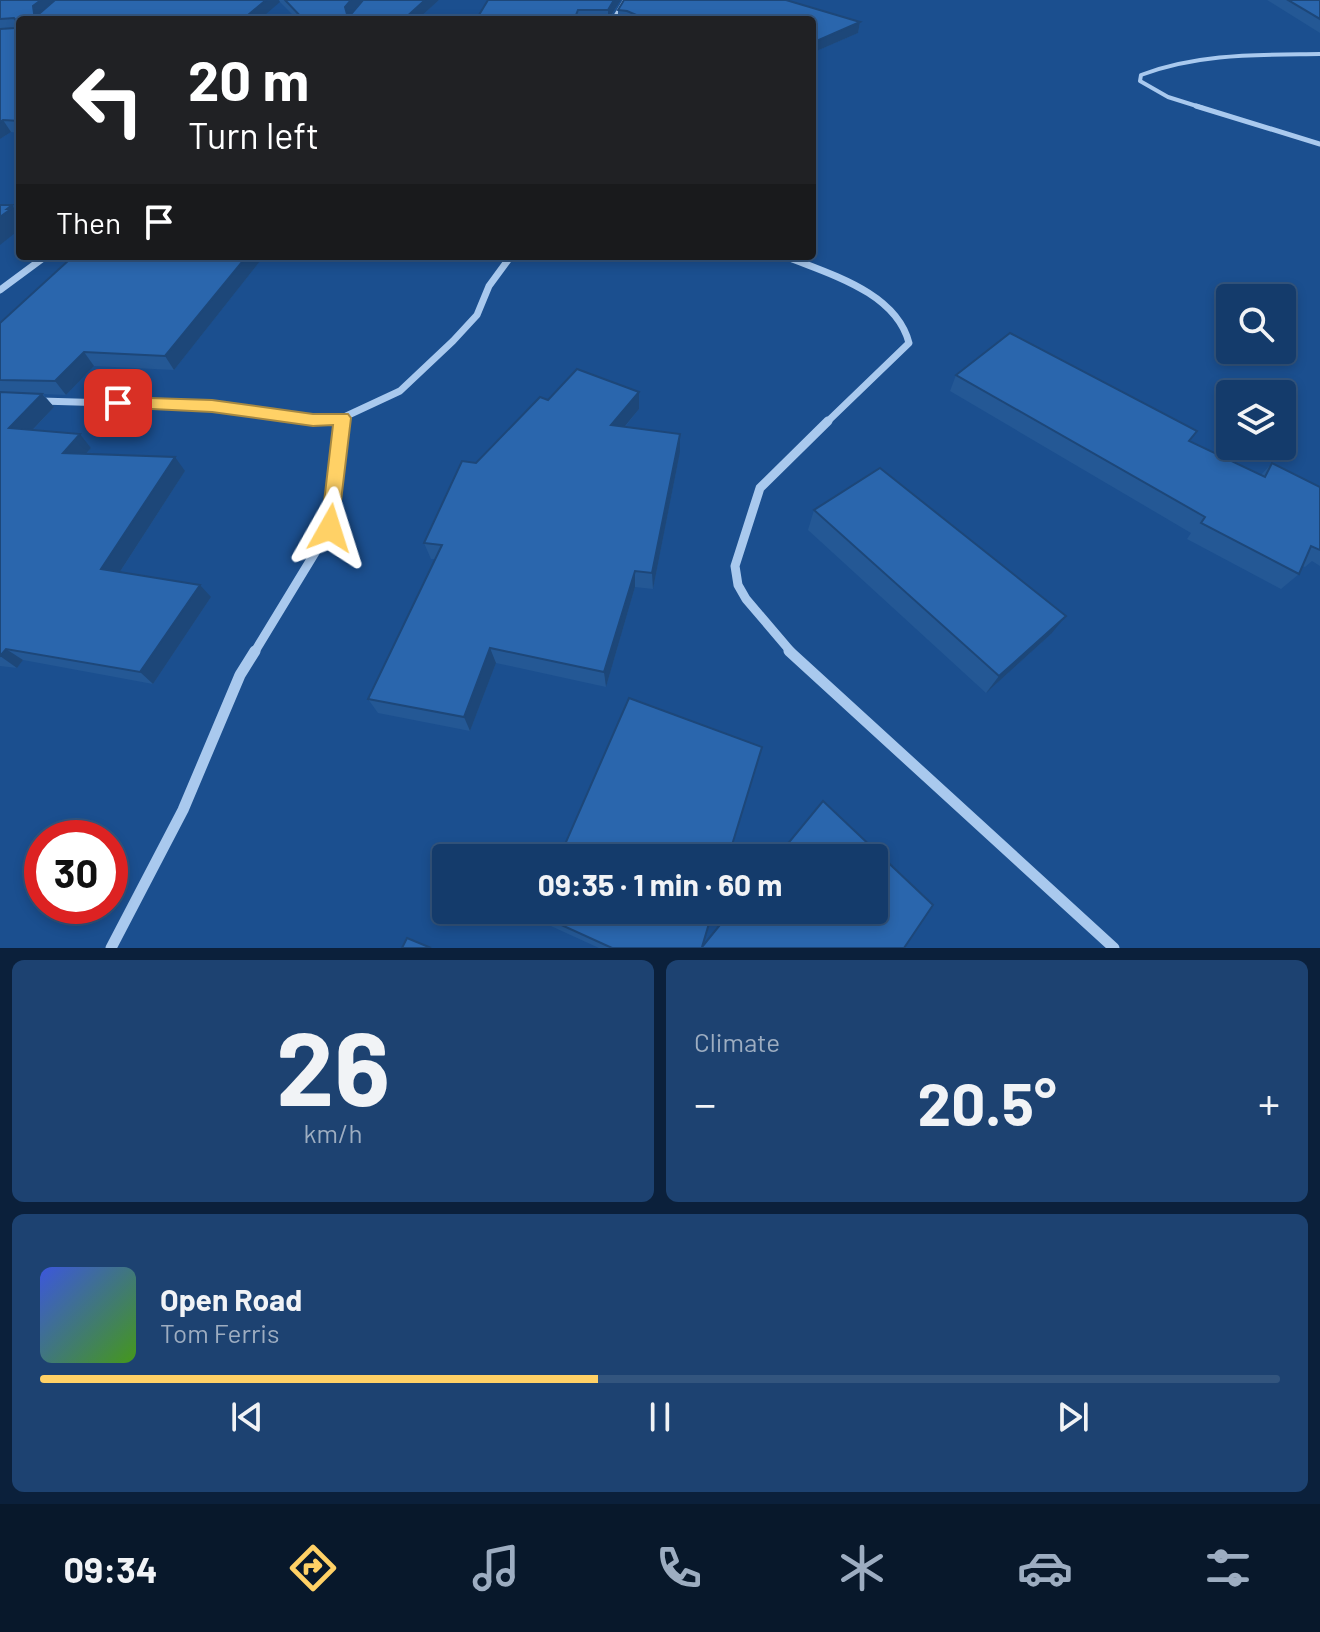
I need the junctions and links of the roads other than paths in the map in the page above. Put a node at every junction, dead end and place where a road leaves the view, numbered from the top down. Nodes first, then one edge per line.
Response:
1 (1320, 54) edge
2 (1320, 144) edge
3 (41, 260) edge
4 (508, 260) edge
5 (794, 260) edge
6 (0, 290) edge
7 (24, 400) edge
8 (342, 418) junction
9 (111, 948) edge
10 (1114, 948) edge

1 - 2 street
3 - 6 street
4 - 8 street
5 - 10 street
7 - 8 street
8 - 9 street

